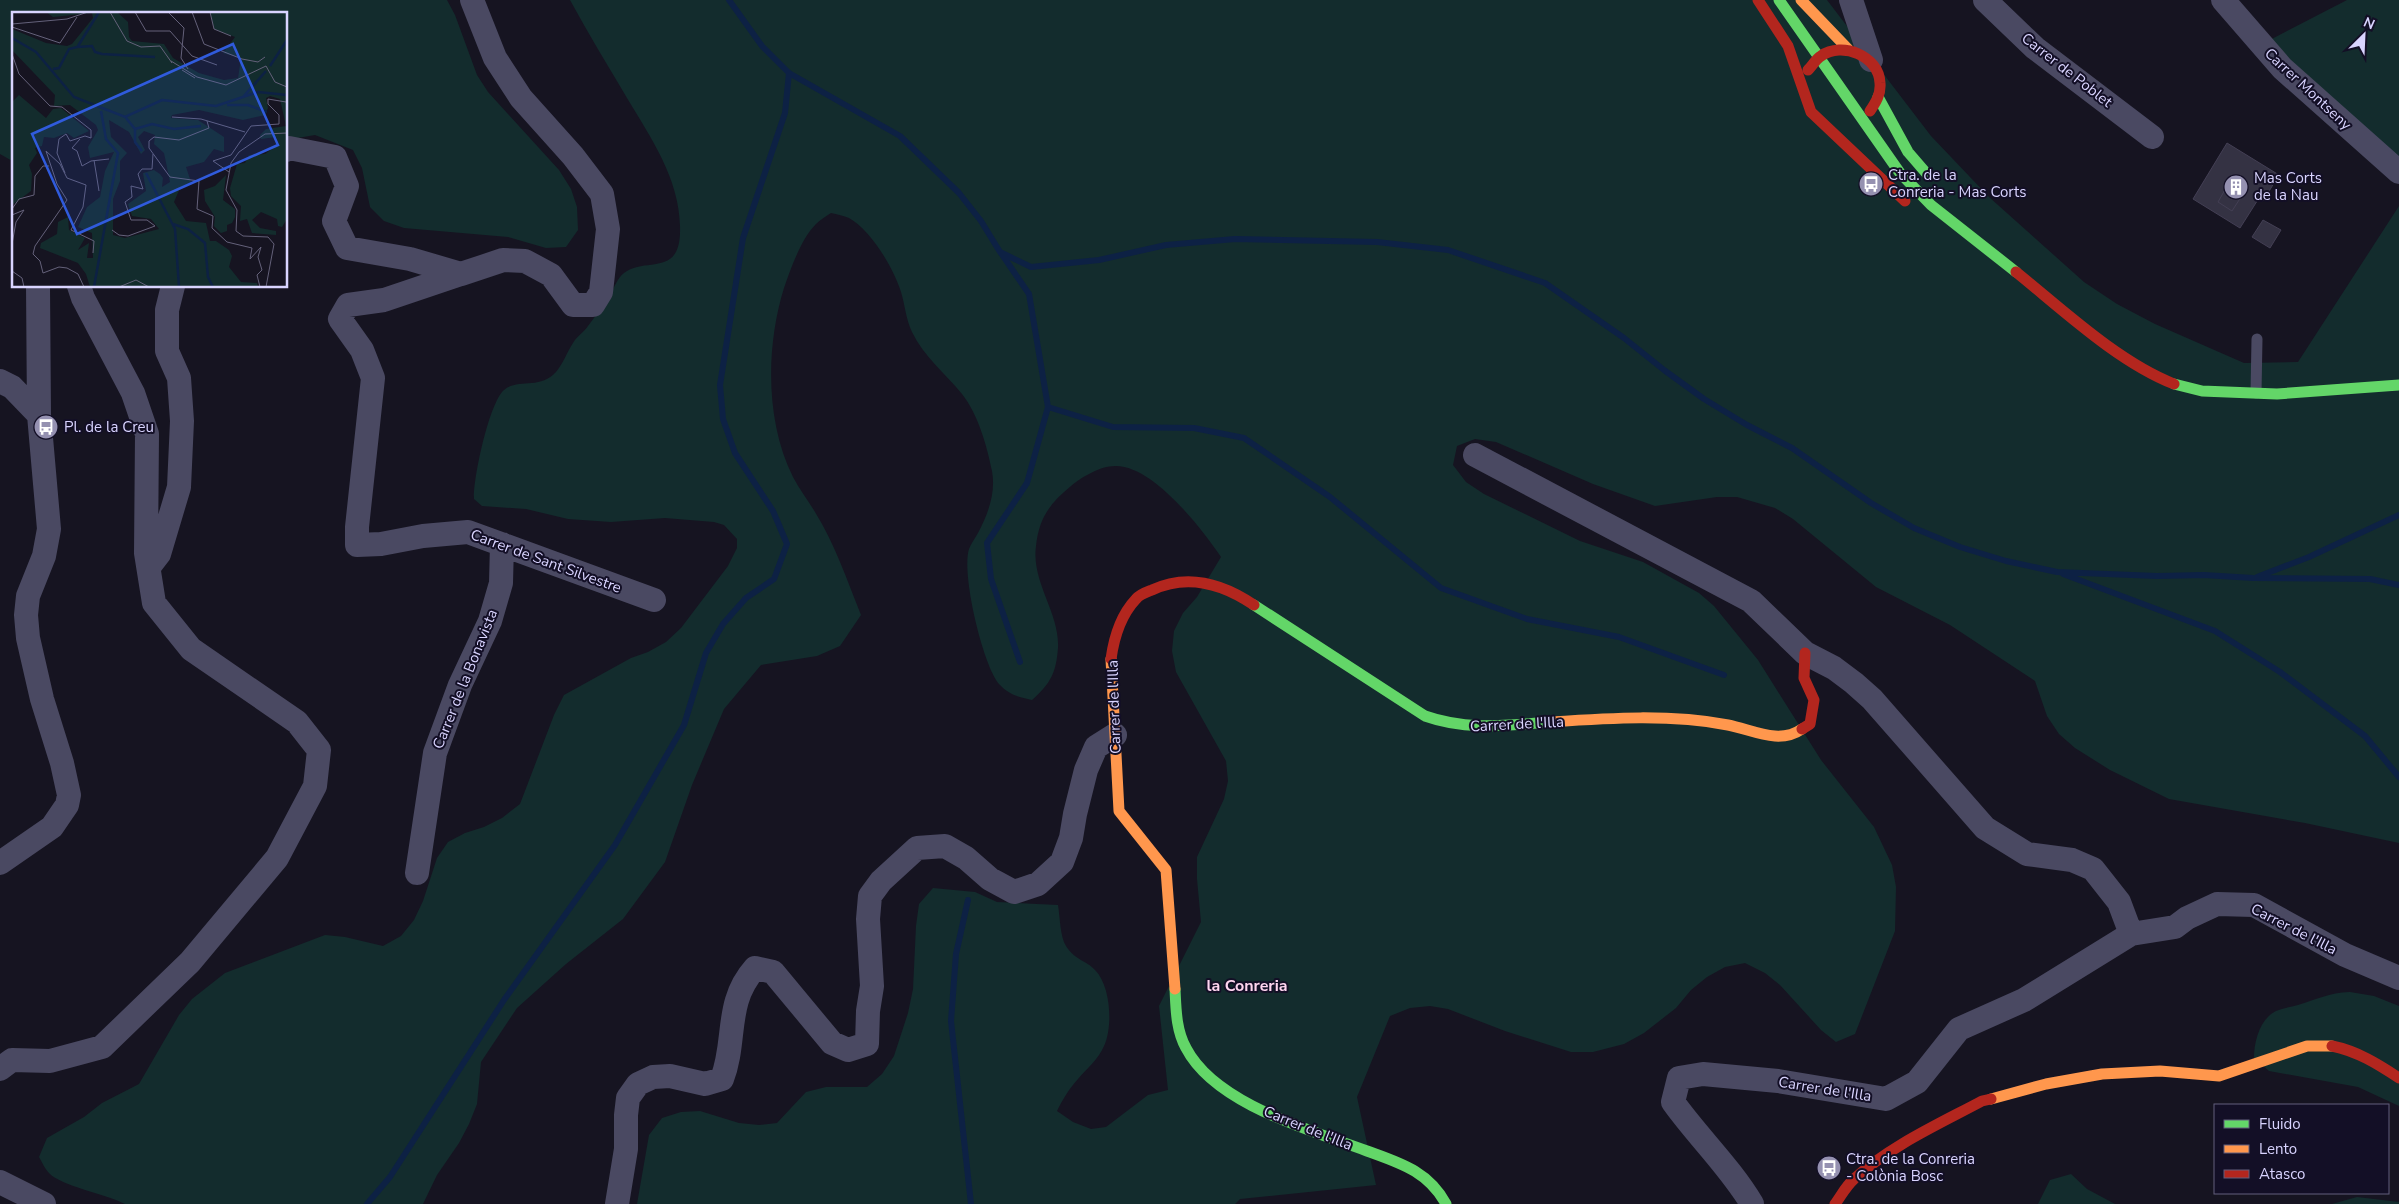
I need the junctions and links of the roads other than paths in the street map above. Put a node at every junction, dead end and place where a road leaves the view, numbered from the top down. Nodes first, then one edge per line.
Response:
1 (472, 0) edge
2 (1758, 0) edge
3 (1779, 0) edge
4 (1801, 0) edge
5 (1836, 0) edge
6 (1851, 0) edge
7 (1985, 0) edge
8 (2223, 0) edge
9 (1848, 48) junction
10 (1820, 57) junction
11 (1871, 60) junction
12 (1802, 83) junction
13 (1878, 97) junction
14 (1862, 119) junction
15 (1823, 122) junction
16 (2152, 137) dead end
17 (288, 149) edge
18 (2399, 172) edge
19 (1932, 181) dead end
20 (1912, 208) dead end
21 (2017, 257) dead end
22 (461, 274) junction
23 (2007, 279) dead end
24 (38, 288) edge
25 (80, 288) edge
26 (172, 288) edge
27 (2042, 292) junction
28 (2257, 339) dead end
29 (6, 384) edge
30 (2399, 385) edge
31 (2256, 393) junction
32 (39, 416) junction
33 (1475, 455) dead end
34 (502, 544) junction
35 (149, 567) junction
36 (654, 600) dead end
37 (1805, 653) junction
38 (1115, 735) junction
39 (0, 863) edge
40 (416, 873) dead end
41 (2131, 934) junction
42 (2399, 978) edge
43 (0, 1069) edge
44 (2399, 1078) edge
45 (0, 1182) edge
46 (44, 1204) edge
47 (617, 1204) edge
48 (1446, 1204) edge
49 (1752, 1204) edge
50 (1834, 1204) edge

1 - 22 street
2 - 12 street
3 - 10 street
4 - 9 street
5 - 9 street
6 - 11 street
7 - 16 street, Carrer de Poblet
8 - 18 street, Carrer Montseny
9 - 10 street
9 - 11 street
10 - 12 street
10 - 14 street
11 - 13 street
12 - 15 street
13 - 14 street
13 - 19 street
14 - 15 street
14 - 27 street
15 - 20 street
17 - 22 street
21 - 27 street
22 - 34 street, Carrer de Sant Silvestre
23 - 27 street
24 - 32 street
25 - 35 street
26 - 35 street
27 - 31 street
28 - 31 lane
29 - 32 street
30 - 31 street
32 - 39 street
33 - 37 street
34 - 36 street, Carrer de Sant Silvestre
34 - 40 street, Carrer de la Bonavista
35 - 43 street
37 - 38 street, Carrer de l'Illa
37 - 41 street
38 - 47 street
38 - 48 street, Carrer de l'Illa
41 - 42 street, Carrer de l'Illa
41 - 49 street, Carrer de l'Illa
44 - 50 street
45 - 46 street

